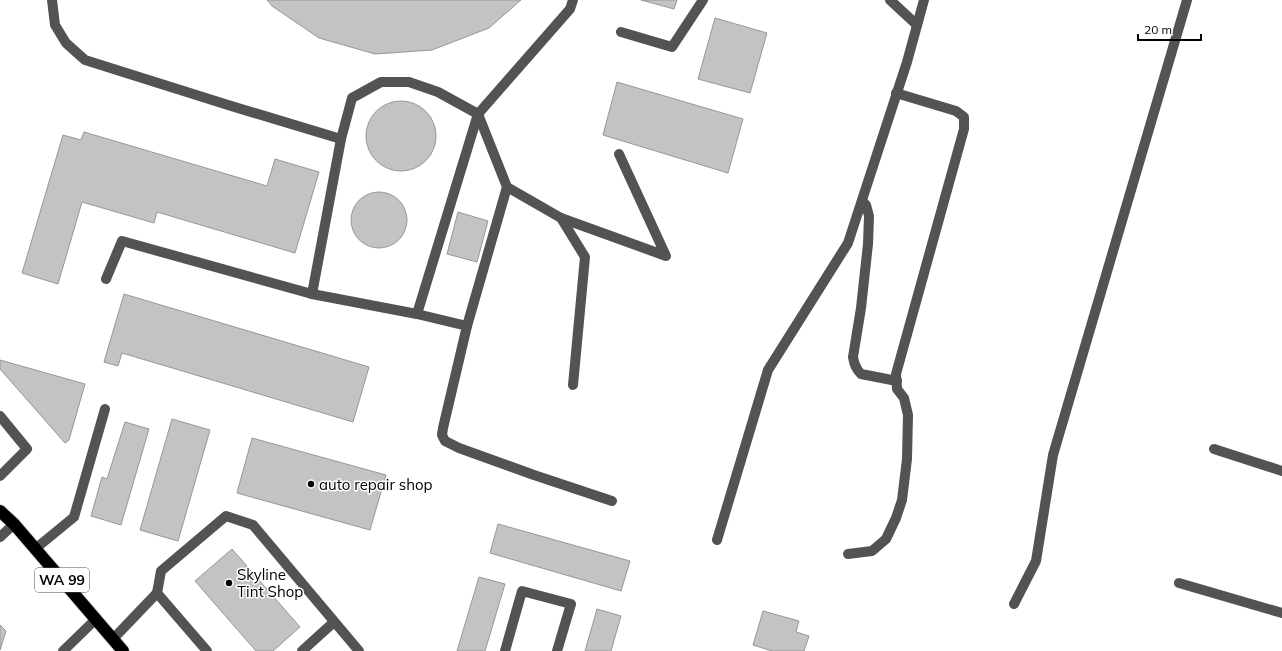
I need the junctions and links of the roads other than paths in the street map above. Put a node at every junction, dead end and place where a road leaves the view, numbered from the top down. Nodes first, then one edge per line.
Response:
1 (52, 0) edge
2 (573, 0) edge
3 (703, 0) edge
4 (890, 0) edge
5 (924, 0) edge
6 (1187, 0) edge
7 (917, 25) junction
8 (621, 32) dead end
9 (896, 93) junction
10 (478, 114) junction
11 (341, 139) junction
12 (619, 154) dead end
13 (507, 187) junction
14 (862, 201) junction
15 (561, 218) junction
16 (106, 279) dead end
17 (312, 294) junction
18 (417, 314) junction
19 (468, 326) junction
20 (897, 381) junction
21 (572, 385) dead end
22 (105, 409) dead end
23 (0, 416) edge
24 (1214, 449) dead end
25 (1282, 471) edge
26 (0, 476) edge
27 (612, 501) dead end
28 (0, 511) edge
29 (14, 524) junction
30 (0, 537) edge
31 (718, 540) dead end
32 (35, 549) junction
33 (848, 554) dead end
34 (1179, 583) dead end
35 (157, 593) junction
36 (1014, 604) dead end
37 (1282, 613) edge
38 (96, 619) junction
39 (334, 622) junction
40 (113, 640) junction
41 (63, 651) edge
42 (124, 651) edge
43 (207, 651) edge
44 (302, 651) edge
45 (359, 651) edge
46 (505, 651) edge
47 (557, 651) edge

1 - 11 street
2 - 10 street
3 - 8 street
4 - 7 street
5 - 7 street
6 - 36 street
7 - 9 street
9 - 14 street
9 - 20 street
10 - 11 street
10 - 13 street
10 - 18 street
11 - 17 street
12 - 15 street
13 - 15 street
13 - 19 street
14 - 20 street
14 - 31 street
15 - 21 street
16 - 17 street
17 - 18 street
18 - 19 street
19 - 27 street
20 - 33 street
22 - 32 street
23 - 26 street
24 - 25 street
28 - 29 highway, WA 99
29 - 30 street
29 - 32 highway, WA 99
32 - 38 highway, WA 99
34 - 37 street
35 - 39 street
35 - 40 street
35 - 43 street
38 - 40 highway, WA 99
38 - 41 street
39 - 44 street
39 - 45 street
40 - 42 highway, WA 99
46 - 47 street

